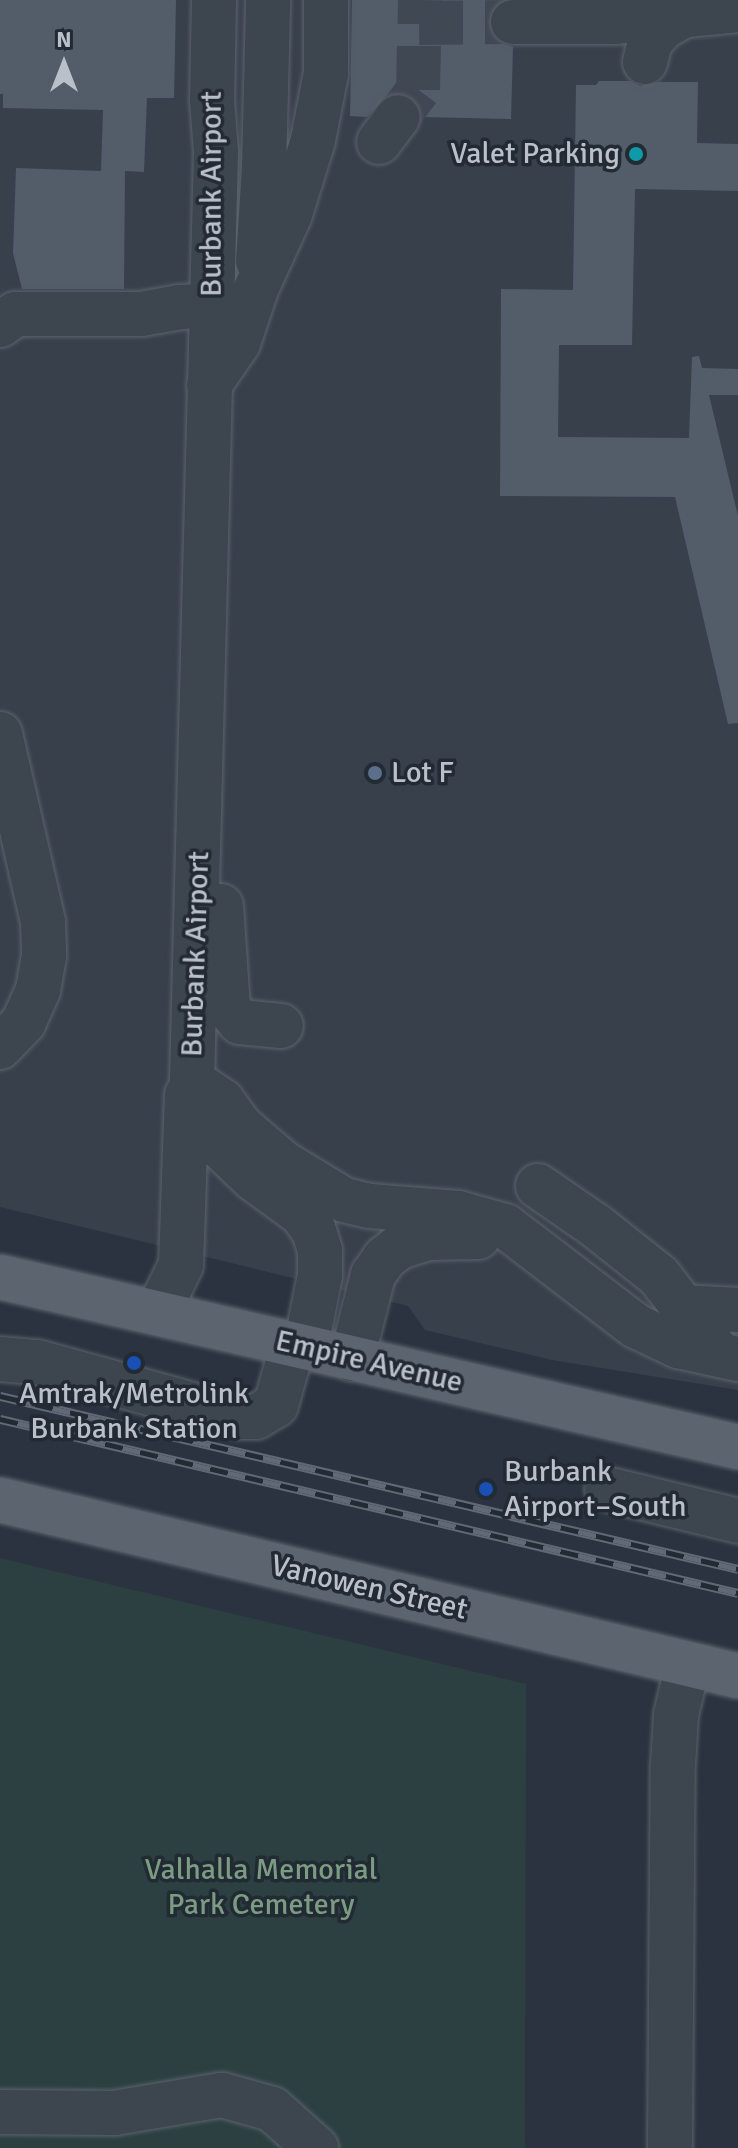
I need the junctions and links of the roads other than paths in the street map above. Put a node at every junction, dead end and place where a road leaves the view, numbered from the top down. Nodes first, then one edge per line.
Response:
1 (214, 0) edge
2 (268, 0) edge
3 (326, 0) edge
4 (738, 10) edge
5 (686, 14) junction
6 (513, 22) tunnel mouth
7 (645, 62) dead end
8 (256, 289) junction
9 (211, 306) junction
10 (0, 325) edge
11 (207, 387) junction
12 (0, 734) edge
13 (200, 820) junction
14 (281, 1026) dead end
15 (0, 1047) edge
16 (192, 1081) junction
17 (538, 1186) dead end
18 (517, 1238) junction
19 (0, 1277) edge
20 (682, 1307) junction
21 (738, 1310) edge
22 (158, 1312) junction
23 (300, 1345) junction
24 (728, 1357) edge
25 (0, 1359) edge
26 (352, 1359) junction
27 (738, 1447) edge
28 (607, 1489) dead end
29 (0, 1500) edge
30 (738, 1521) edge
31 (688, 1664) junction
32 (738, 1676) edge
33 (0, 2112) edge
34 (316, 2148) edge
35 (670, 2148) edge

1 - 9 lane, Burbank Airport
2 - 8 lane, Burbank Airport
3 - 8 lane, Burbank Airport
4 - 5 lane
5 - 6 lane
5 - 7 lane
8 - 11 lane, Burbank Airport
9 - 10 lane
9 - 11 lane, Burbank Airport
11 - 13 lane, Burbank Airport
12 - 15 lane
13 - 14 lane
13 - 16 lane, Burbank Airport
16 - 18 lane, Burbank Airport
16 - 22 lane
16 - 23 lane
17 - 20 lane
18 - 24 lane, Burbank Airport
18 - 26 lane
19 - 22 main road, Empire Avenue
20 - 21 lane
20 - 24 lane
22 - 23 main road, Empire Avenue
23 - 25 lane
23 - 26 main road, Empire Avenue
26 - 27 main road, Empire Avenue
28 - 30 lane
29 - 31 main road, Vanowen Street
31 - 32 main road, Vanowen Street
31 - 35 lane
33 - 34 lane

